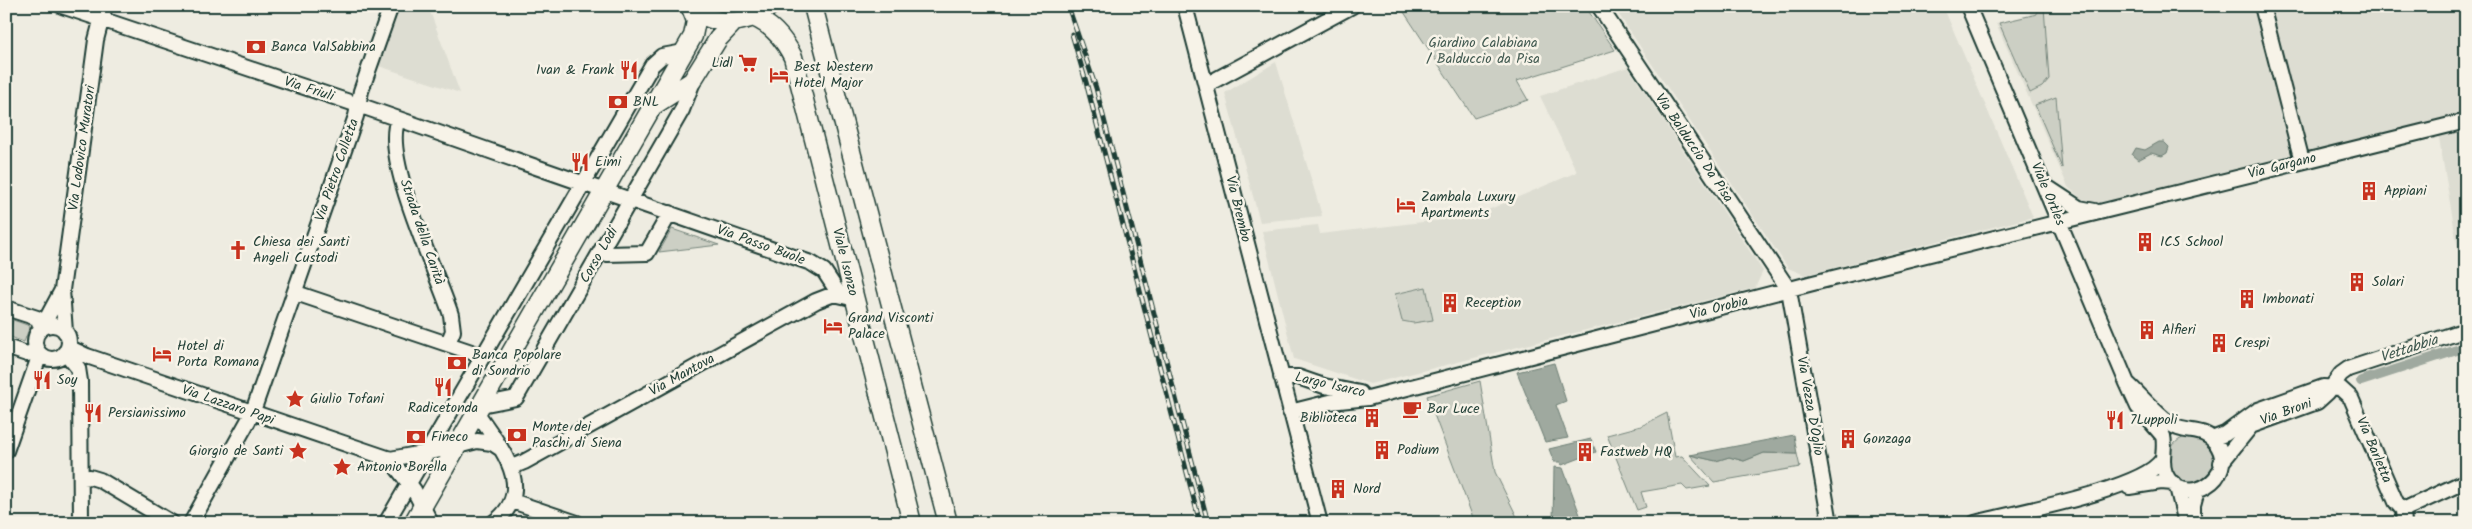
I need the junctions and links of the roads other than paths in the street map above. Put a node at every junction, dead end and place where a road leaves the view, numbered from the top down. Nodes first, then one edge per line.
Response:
1 (62, 6) edge
2 (105, 6) edge
3 (391, 6) edge
4 (770, 6) edge
5 (813, 6) edge
6 (1185, 6) edge
7 (1352, 6) edge
8 (1598, 6) edge
9 (1968, 6) edge
10 (2262, 6) edge
11 (690, 7) edge
12 (753, 17) junction
13 (101, 20) junction
14 (734, 22) junction
15 (684, 52) junction
16 (694, 79) junction
17 (1206, 85) junction
18 (358, 105) junction
19 (652, 108) junction
20 (398, 120) junction
21 (2466, 121) edge
22 (2302, 161) junction
23 (584, 184) junction
24 (2044, 185) junction
25 (604, 190) junction
26 (631, 199) junction
27 (2098, 212) junction
28 (670, 213) junction
29 (2059, 222) junction
30 (601, 251) junction
31 (62, 290) junction
32 (1789, 290) junction
33 (296, 292) junction
34 (847, 297) junction
35 (7, 309) edge
36 (44, 327) junction
37 (2466, 330) edge
38 (65, 332) junction
39 (448, 343) junction
40 (6, 347) edge
41 (66, 350) junction
42 (38, 352) junction
43 (483, 356) junction
44 (1281, 377) junction
45 (2127, 382) junction
46 (1324, 386) junction
47 (2333, 386) junction
48 (1378, 395) junction
49 (1318, 405) junction
50 (479, 409) junction
51 (1290, 412) junction
52 (252, 414) junction
53 (2189, 430) junction
54 (2212, 439) junction
55 (458, 445) junction
56 (502, 449) junction
57 (6, 451) edge
58 (426, 453) junction
59 (2163, 455) junction
60 (390, 459) junction
61 (2222, 463) junction
62 (512, 467) junction
63 (81, 478) junction
64 (2466, 481) edge
65 (409, 482) junction
66 (2175, 485) junction
67 (2113, 488) junction
68 (2197, 490) junction
69 (512, 501) junction
70 (422, 507) junction
71 (2403, 516) edge
72 (498, 521) edge
73 (81, 523) edge
74 (172, 523) edge
75 (191, 523) edge
76 (386, 523) edge
77 (414, 523) edge
78 (431, 523) edge
79 (577, 523) edge
80 (912, 523) edge
81 (948, 523) edge
82 (1320, 523) edge
83 (1830, 523) edge
84 (1975, 523) edge
85 (2186, 523) edge
86 (2193, 523) edge

1 - 13 street, Via Friuli
2 - 13 street, Via Lodovico Muratori
3 - 18 street, Via Pietro Colletta
4 - 12 main road
5 - 81 main road
6 - 17 street, Via Brembo
7 - 17 street
8 - 32 street, Via Balduccio Da Pisa
9 - 24 street, Viale Ortles
10 - 22 street
11 - 14 main road
11 - 15 main road, Corso Lodi
12 - 14 main road
12 - 34 main road, Viale Isonzo
13 - 18 street, Via Friuli
13 - 31 street, Via Lodovico Muratori
14 - 16 main road, Corso Lodi
15 - 19 main road, Corso Lodi
15 - 23 street
16 - 19 main road, Corso Lodi
16 - 26 street, Corso Lodi
17 - 44 street, Via Brembo
18 - 20 street, Via Friuli
18 - 33 street, Via Pietro Colletta
19 - 25 main road, Corso Lodi
20 - 23 street, Via Friuli
20 - 39 street, Strada della Carità
21 - 22 street, Via Gargano
22 - 27 street, Via Gargano
23 - 25 street, Via Passo Buole
23 - 43 street
24 - 27 street
24 - 29 street, Viale Ortles
25 - 26 street, Via Passo Buole
25 - 50 main road, Corso Lodi
26 - 28 street, Via Passo Buole
26 - 30 street, Corso Lodi
27 - 29 street, Via Gargano
28 - 30 street
28 - 34 street, Via Passo Buole
29 - 32 street, Via Orobia
29 - 45 street, Viale Ortles
30 - 50 street, Corso Lodi
31 - 36 street, Via Lodovico Muratori
31 - 38 street, Via Lodovico Muratori
32 - 48 street, Via Orobia
32 - 83 street, Via Vezza D'Oglio
33 - 39 street
33 - 52 street, Via Pietro Colletta
34 - 62 street, Via Mantova
34 - 80 main road, Viale Isonzo
35 - 36 street
36 - 38 street
36 - 42 street
37 - 47 street, Via Broni
38 - 41 street
39 - 43 street
40 - 42 street
41 - 42 street
41 - 52 street, Via Lazzaro Papi
41 - 63 street
42 - 57 street
43 - 58 street
44 - 46 street, Largo Isarco
44 - 51 street, Via Brembo
45 - 53 street, Viale Ortles
45 - 59 street, Viale Ortles
46 - 48 street, Largo Isarco
46 - 49 street
47 - 54 street, Via Broni
47 - 61 street, Via Broni
47 - 71 street, Via Barletta
48 - 49 street, Largo Isarco
49 - 51 street, Largo Isarco
50 - 55 main road, Corso Lodi
50 - 56 street
51 - 82 street, Via Brembo
52 - 60 street, Via Lazzaro Papi
52 - 75 street, Via Pietro Colletta
53 - 54 street, Viale Ortles
53 - 59 street
54 - 61 street
55 - 56 street, Via Lazzaro Papi
55 - 58 street, Via Lazzaro Papi
55 - 70 main road, Corso Lodi
56 - 62 street
58 - 60 street, Via Lazzaro Papi
58 - 65 street
59 - 66 street, Viale Ortles
59 - 67 street
60 - 65 street
61 - 68 street
62 - 69 street
63 - 73 street
63 - 74 street
64 - 71 street
65 - 70 street
65 - 76 street
66 - 67 street
66 - 68 street
66 - 85 street, Viale Ortles
67 - 84 street
68 - 86 street
69 - 72 street
69 - 79 street
70 - 77 main road, Corso Lodi
70 - 78 street

